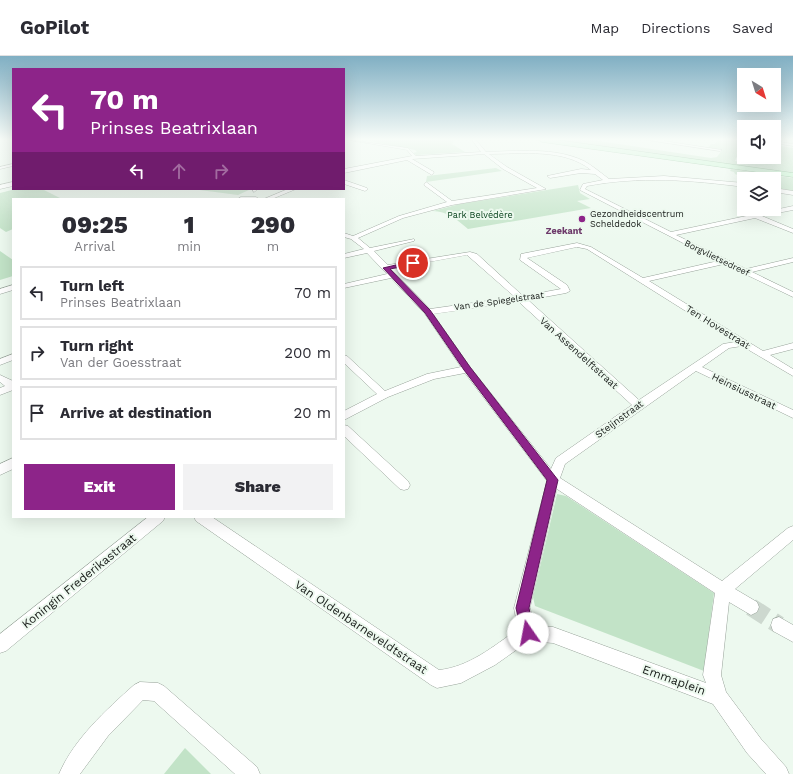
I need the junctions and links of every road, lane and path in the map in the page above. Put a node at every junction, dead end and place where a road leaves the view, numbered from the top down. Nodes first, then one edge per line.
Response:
1 (515, 174) edge
2 (565, 174) edge
3 (597, 174) edge
4 (776, 174) edge
5 (550, 176) dead end
6 (793, 176) edge
7 (607, 180) junction
8 (345, 182) edge
9 (12, 184) edge
10 (426, 184) dead end
11 (737, 184) edge
12 (0, 187) edge
13 (366, 189) dead end
14 (290, 190) edge
15 (781, 191) edge
16 (793, 193) edge
17 (270, 198) edge
18 (451, 203) junction
19 (793, 208) edge
20 (781, 211) edge
21 (756, 216) joint
22 (793, 231) edge
23 (670, 234) junction
24 (345, 235) edge
25 (353, 238) junction
26 (412, 240) dead end
27 (368, 252) junction
28 (345, 256) edge
29 (793, 260) edge
30 (723, 262) junction
31 (389, 271) junction
32 (745, 271) junction
33 (644, 280) junction
34 (345, 286) edge
35 (12, 287) edge
36 (564, 287) joint
37 (0, 292) edge
38 (793, 295) edge
39 (521, 299) junction
40 (428, 312) junction
41 (743, 343) junction
42 (793, 346) edge
43 (762, 354) junction
44 (12, 357) edge
45 (345, 359) edge
46 (0, 362) edge
47 (695, 367) junction
48 (467, 369) junction
49 (793, 373) edge
50 (0, 378) edge
51 (12, 385) edge
52 (12, 386) edge
53 (0, 392) edge
54 (384, 395) junction
55 (638, 405) junction
56 (793, 414) edge
57 (345, 415) edge
58 (345, 430) edge
59 (12, 464) edge
60 (0, 470) edge
61 (553, 480) junction
62 (404, 485) dead end
63 (157, 518) edge
64 (202, 518) edge
65 (793, 532) edge
66 (723, 590) junction
67 (751, 607) tunnel mouth
68 (779, 625) tunnel mouth
69 (528, 633) junction
70 (793, 634) edge
71 (0, 645) edge
72 (719, 696) junction
73 (69, 774) edge
74 (250, 774) edge
75 (779, 774) edge

1 - 18 street
2 - 5 street
3 - 7 street
4 - 6 main road
7 - 11 street
7 - 23 street, Borgvlietsedreef
8 - 13 street
9 - 12 street
10 - 18 street
14 - 17 street
15 - 16 street
18 - 25 street
19 - 20 street
21 - 22 street
21 - 23 street
23 - 30 street, Borgvlietsedreef
24 - 25 street
25 - 27 street
26 - 27 street
27 - 28 street
27 - 31 street
29 - 32 street
30 - 32 street, Borgvlietsedreef
30 - 33 street
31 - 34 street
31 - 39 street, Van Assendelftstraat
31 - 40 street
32 - 38 street, Borgvlietsedreef
33 - 36 street, Ten Hovestraat
33 - 41 street, Ten Hovestraat
35 - 37 street
36 - 39 street, Van de Spiegelstraat
39 - 40 street, Van de Spiegelstraat
39 - 55 street, Van Assendelftstraat
40 - 48 street
41 - 43 street, Ten Hovestraat
41 - 47 street, Steijnstraat
42 - 43 street
43 - 49 street, Ten Hovestraat
44 - 46 street
45 - 54 street
47 - 55 street, Steijnstraat
47 - 56 street, Heinsiusstraat
48 - 54 street
48 - 61 street
50 - 51 street
52 - 53 street
54 - 57 street
55 - 61 street, Steijnstraat
58 - 62 street
59 - 60 street
61 - 66 street
61 - 69 street
63 - 71 street, Koningin Frederikastraat
64 - 69 street, Van Oldenbarneveldtstraat
65 - 66 street
66 - 67 street
66 - 72 street, Emmaplein
68 - 70 street
69 - 72 street, Emmaplein
72 - 75 street
73 - 74 street

